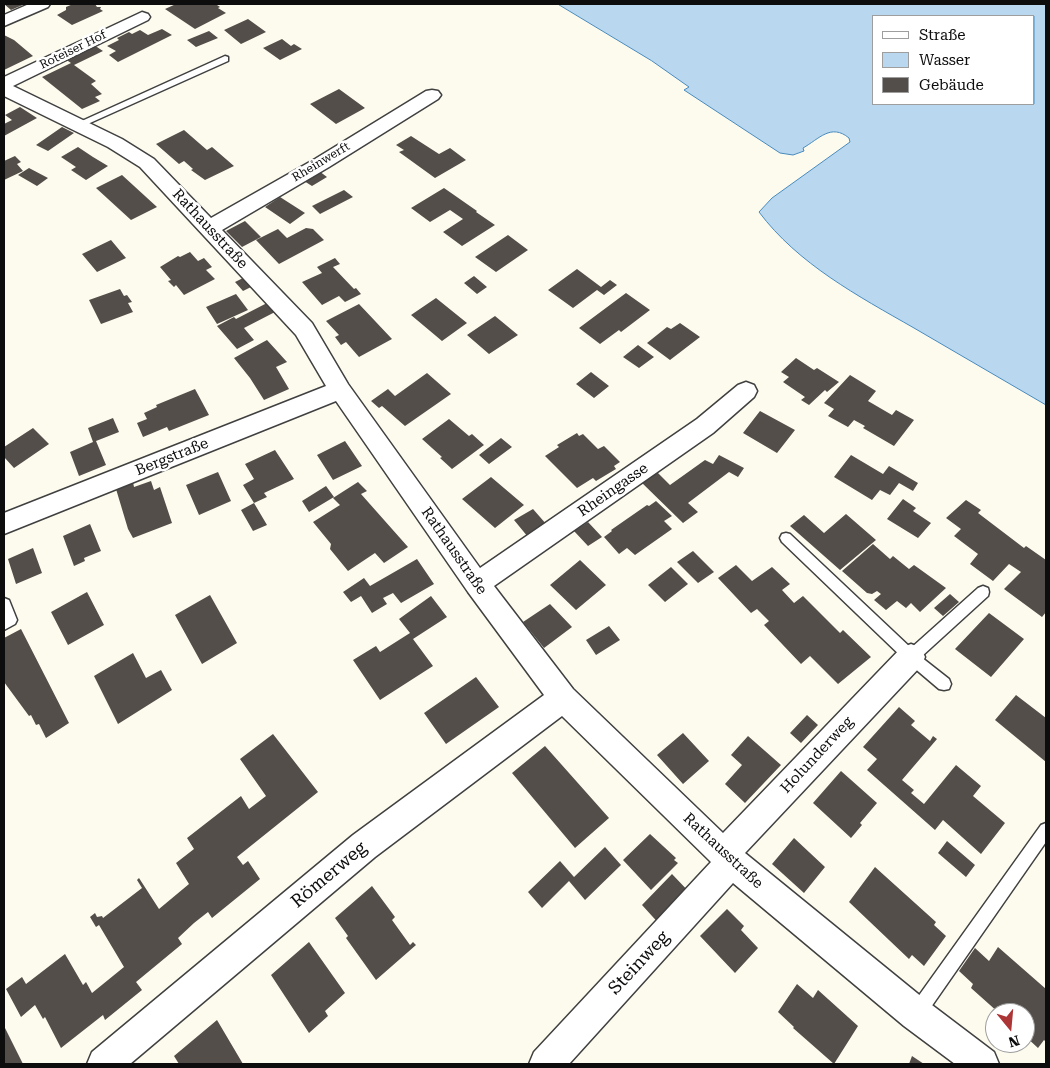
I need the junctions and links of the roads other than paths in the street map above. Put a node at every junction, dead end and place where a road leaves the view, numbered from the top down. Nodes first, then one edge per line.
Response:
1 (42, 4) edge
2 (142, 17) dead end
3 (4, 21) edge
4 (226, 59) dead end
5 (4, 84) edge
6 (4, 89) edge
7 (432, 95) dead end
8 (78, 125) junction
9 (209, 228) junction
10 (340, 390) junction
11 (746, 391) dead end
12 (4, 524) edge
13 (786, 538) dead end
14 (477, 584) junction
15 (983, 592) dead end
16 (4, 604) edge
17 (4, 624) edge
18 (911, 656) junction
19 (944, 684) dead end
20 (563, 698) junction
21 (1046, 830) edge
22 (728, 858) junction
23 (916, 1014) junction
24 (104, 1064) edge
25 (546, 1064) edge
26 (982, 1064) edge

1 - 3 street
2 - 5 street, Roteiser Hof
4 - 8 lane
6 - 8 street, Rathausstraße
7 - 9 street, Rheinwerft
8 - 9 street, Rathausstraße
9 - 10 street, Rathausstraße
10 - 12 street, Bergstraße
10 - 14 street, Rathausstraße
11 - 14 street, Rheingasse
13 - 18 lane
14 - 20 street, Rathausstraße
15 - 18 lane
16 - 17 lane
18 - 19 lane
18 - 22 street, Holunderweg
20 - 22 street, Rathausstraße
20 - 24 street, Römerweg
21 - 23 lane
22 - 23 street, Rathausstraße
22 - 25 street, Steinweg
23 - 26 street, Rathausstraße

